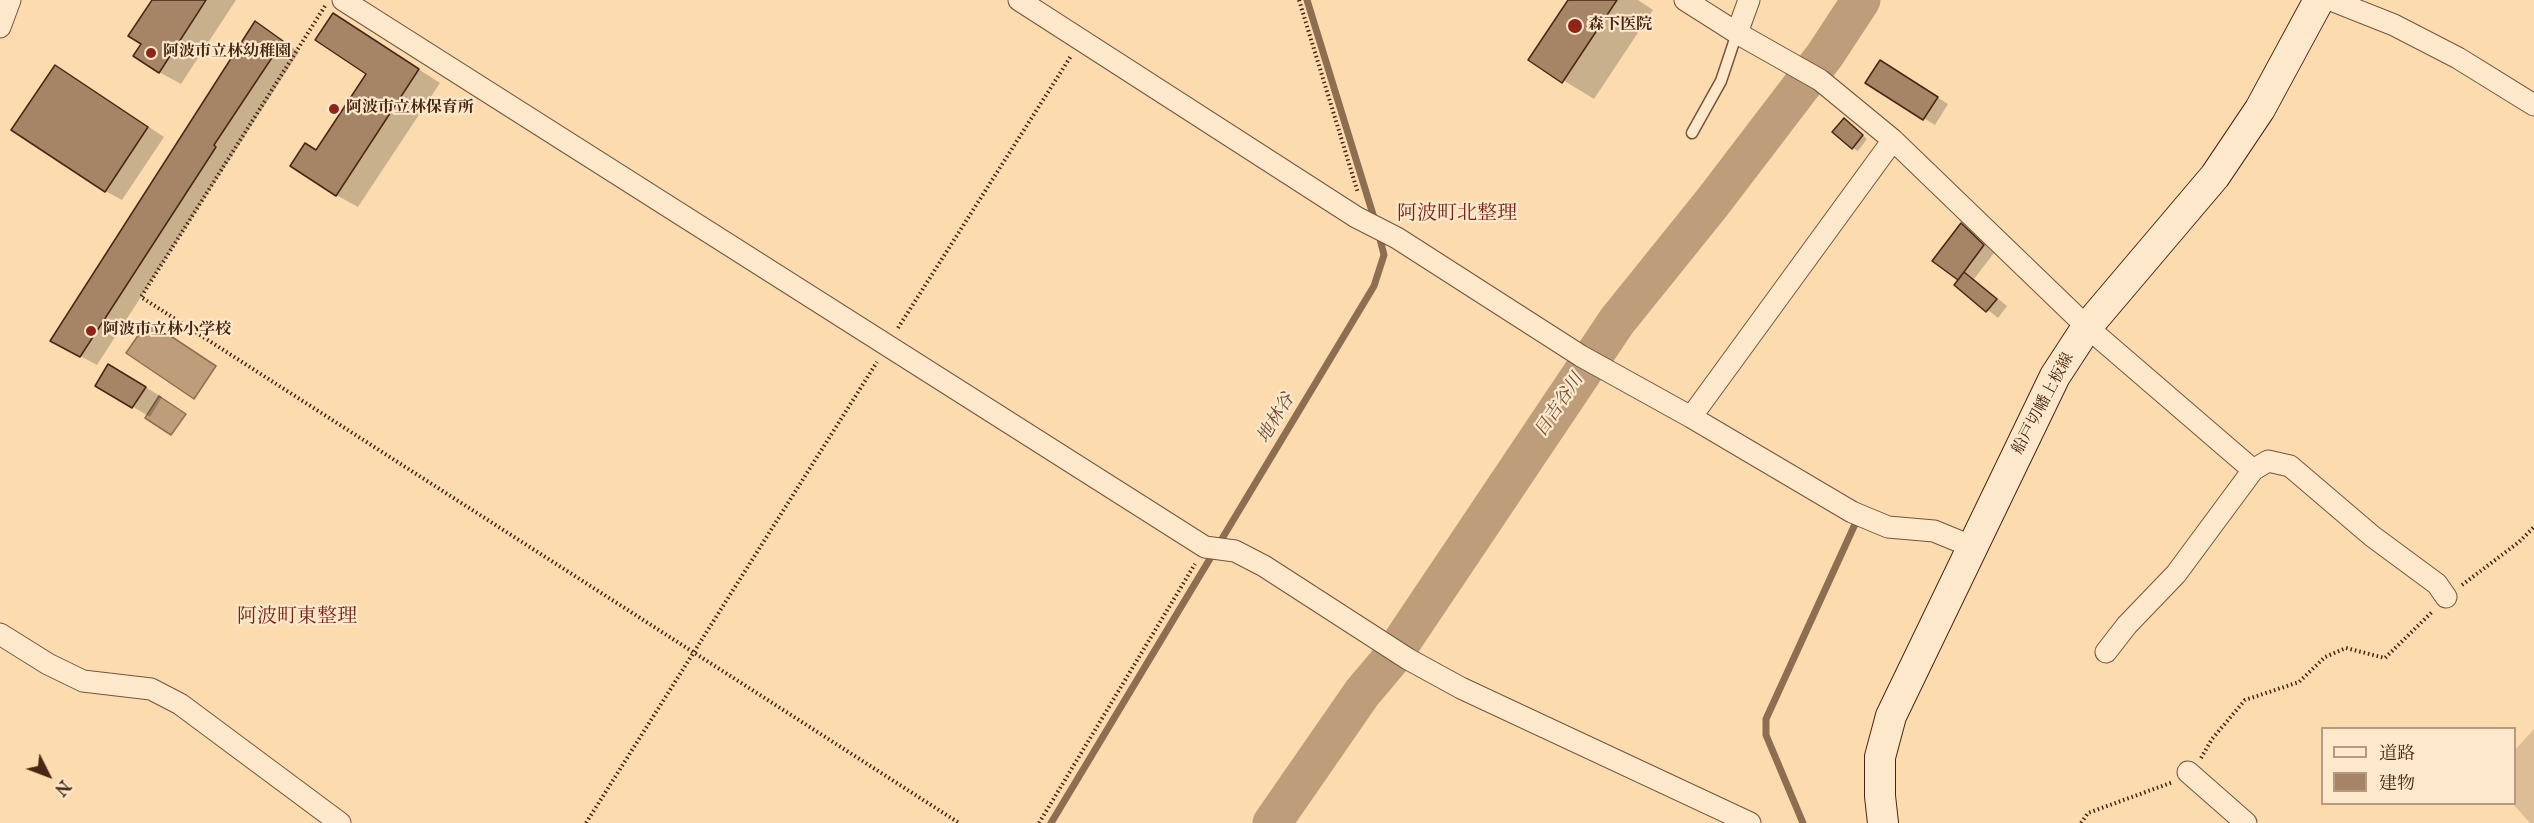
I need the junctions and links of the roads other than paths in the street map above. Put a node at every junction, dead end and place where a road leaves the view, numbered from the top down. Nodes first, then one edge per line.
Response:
1 (10, 0) edge
2 (343, 0) edge
3 (1019, 0) edge
4 (1685, 0) edge
5 (1749, 0) edge
6 (2319, 0) edge
7 (2331, 0) edge
8 (0, 27) edge
9 (1737, 33) junction
10 (2534, 105) edge
11 (1692, 133) dead end
12 (1893, 140) junction
13 (2087, 327) junction
14 (1691, 417) junction
15 (2253, 470) junction
16 (1973, 547) junction
17 (2446, 597) road end
18 (0, 634) edge
19 (2106, 652) dead end
20 (2188, 772) road end
21 (340, 823) edge
22 (1750, 823) edge
23 (1883, 823) edge
24 (2246, 823) edge

1 - 8 street
2 - 22 street
3 - 14 street
4 - 9 street
5 - 9 street
6 - 13 main road, 船戸切幡上板線
7 - 10 street
9 - 11 lane
9 - 12 street
12 - 13 street
12 - 14 street
13 - 15 street
13 - 16 main road, 船戸切幡上板線
14 - 16 street
15 - 17 street
15 - 19 street
16 - 23 main road, 船戸切幡上板線
18 - 21 street
20 - 24 street

